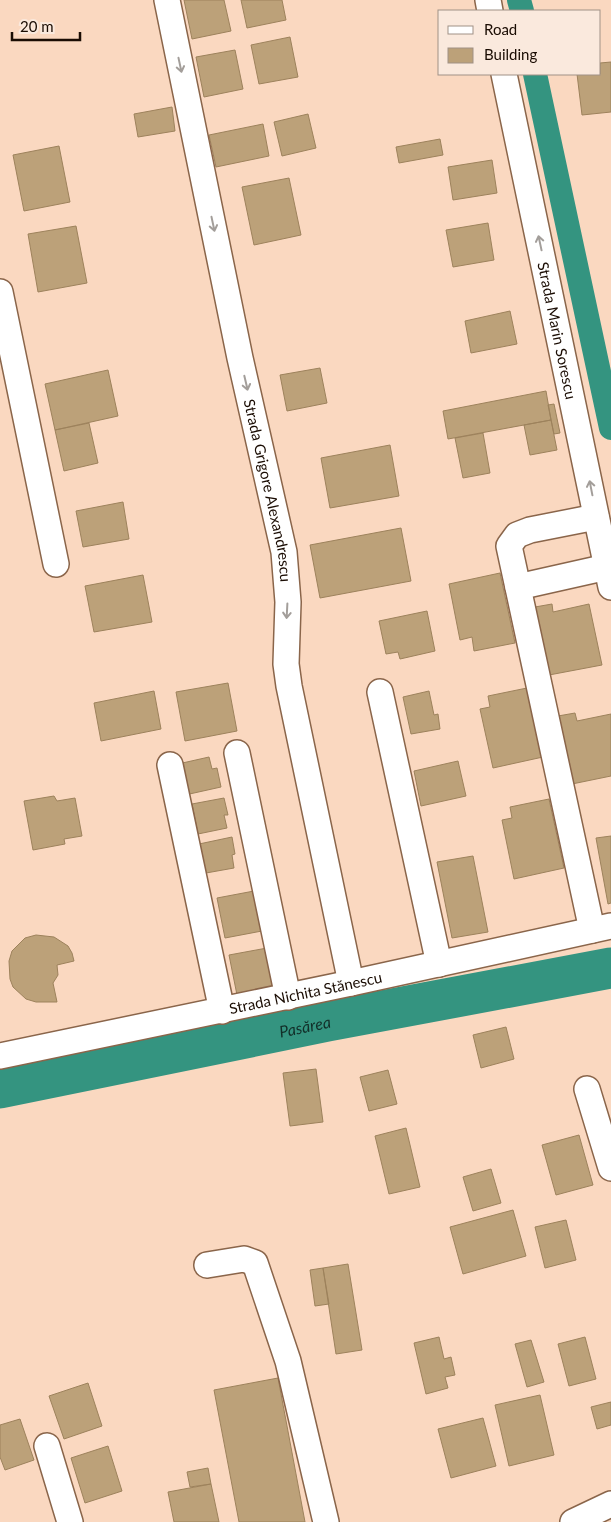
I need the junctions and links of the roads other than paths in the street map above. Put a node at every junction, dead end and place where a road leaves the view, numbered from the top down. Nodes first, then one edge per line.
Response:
1 (167, 0) edge
2 (504, 75) edge
3 (0, 292) edge
4 (596, 516) junction
5 (56, 564) dead end
6 (609, 577) edge
7 (518, 587) junction
8 (380, 692) dead end
9 (237, 753) dead end
10 (170, 765) dead end
11 (602, 928) edge
12 (439, 964) junction
13 (351, 984) junction
14 (288, 997) junction
15 (222, 1011) junction
16 (0, 1056) edge
17 (587, 1089) dead end
18 (611, 1168) edge
19 (207, 1265) dead end
20 (47, 1446) dead end
21 (611, 1504) edge
22 (70, 1522) edge
23 (326, 1522) edge
24 (572, 1522) edge

1 -> 13 street, Strada Grigore Alexandrescu
4 -> 2 street, Strada Marin Sorescu
3 - 5 street
4 - 6 street, Strada Marin Sorescu
4 - 7 street
6 - 7 street
7 - 11 street
8 - 12 street
9 - 14 street
10 - 15 street
11 - 12 street, Strada Nichita Stănescu
12 - 13 street, Strada Nichita Stănescu
13 - 14 street, Strada Nichita Stănescu
14 - 15 street, Strada Nichita Stănescu
15 - 16 street, Strada Nichita Stănescu
17 - 18 street
19 - 23 street
20 - 22 street
21 - 24 street

